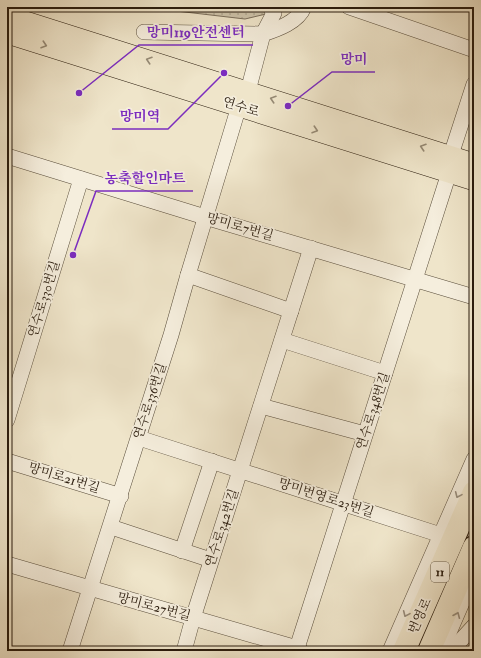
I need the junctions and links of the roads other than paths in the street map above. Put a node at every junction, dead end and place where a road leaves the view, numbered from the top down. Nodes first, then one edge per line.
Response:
1 (270, 7) edge
2 (304, 7) edge
3 (349, 7) edge
4 (7, 15) edge
5 (144, 32) dead end
6 (7, 34) edge
7 (263, 34) junction
8 (474, 50) edge
9 (474, 84) edge
10 (243, 98) junction
11 (7, 156) edge
12 (474, 163) edge
13 (450, 164) junction
14 (82, 179) junction
15 (474, 181) edge
16 (205, 217) junction
17 (312, 248) junction
18 (188, 275) junction
19 (415, 279) junction
20 (474, 297) edge
21 (291, 311) junction
22 (282, 340) junction
23 (385, 373) junction
24 (261, 406) junction
25 (7, 420) edge
26 (365, 434) junction
27 (139, 438) junction
28 (474, 459) edge
29 (7, 461) edge
30 (212, 461) junction
31 (240, 471) junction
32 (474, 492) edge
33 (121, 496) junction
34 (343, 503) junction
35 (111, 527) junction
36 (441, 535) junction
37 (474, 547) edge
38 (182, 550) junction
39 (212, 560) junction
40 (7, 564) edge
41 (474, 574) edge
42 (91, 590) junction
43 (193, 618) junction
44 (474, 626) edge
45 (299, 650) edge
46 (70, 651) edge
47 (184, 651) edge
48 (390, 651) edge
49 (404, 651) edge
50 (429, 651) edge
51 (441, 651) edge
52 (451, 651) edge

1 - 7 street, 연수로336번길
2 - 7 street
3 - 8 street
10 -> 4 main road, 연수로
5 - 7 street
6 -> 10 main road, 연수로
7 - 10 street, 연수로336번길
9 - 13 street
10 - 13 main road, 연수로
10 - 16 street, 연수로336번길
11 - 14 street, 망미로7번길
12 - 13 main road, 연수로
13 - 15 main road, 연수로
13 - 19 street, 연수로348번길
14 - 16 street, 망미로7번길
14 - 25 street, 연수로330번길
16 - 17 street, 망미로7번길
16 - 18 street, 연수로336번길
17 - 19 street, 망미로7번길
17 - 21 street, 연수로342번길
18 - 21 street
18 - 27 street, 연수로336번길
19 - 20 street, 망미로7번길
19 - 23 street, 연수로348번길
21 - 22 street, 연수로342번길
22 - 23 street
22 - 24 street, 연수로342번길
23 - 26 street, 연수로348번길
24 - 26 street
24 - 31 street, 연수로342번길
26 - 34 street, 연수로348번길
27 - 30 street, 망미번영로23번길
27 - 33 street, 연수로336번길
28 -> 36 street
29 - 33 street, 망미로21번길
30 - 31 street, 망미번영로23번길
30 - 38 street
31 - 34 street, 망미번영로23번길
31 - 39 street, 연수로342번길
32 - 49 highway, 번영로 / 11
33 - 35 street, 연수로336번길
34 - 36 street, 망미번영로23번길
34 - 45 street, 연수로348번길
35 - 38 street
35 - 42 street, 연수로336번길
36 -> 48 street
37 - 50 highway, 번영로 / 11
38 - 39 street
39 - 43 street, 연수로342번길
40 - 42 street, 망미로27번길
51 -> 41 street
42 - 43 street, 망미로27번길
42 - 46 street, 연수로336번길
43 - 45 street, 망미로27번길
43 - 47 street, 연수로342번길
44 - 52 street

